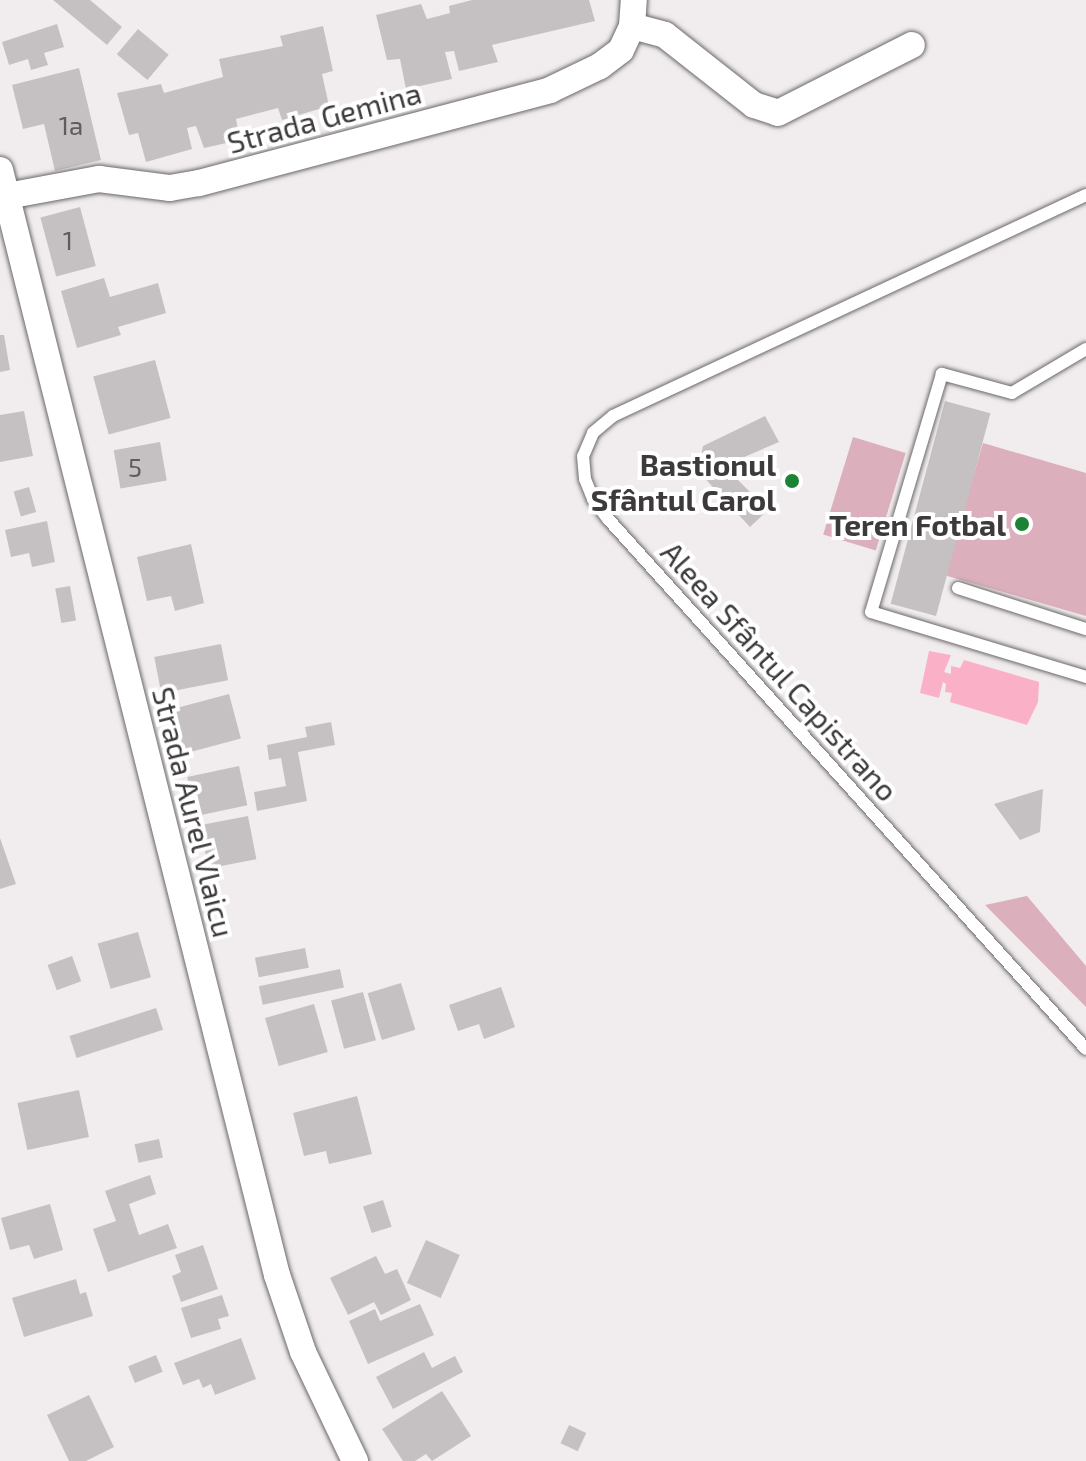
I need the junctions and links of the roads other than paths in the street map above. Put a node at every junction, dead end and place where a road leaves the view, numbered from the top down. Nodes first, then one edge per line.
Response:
1 (633, 13) edge
2 (912, 45) dead end
3 (0, 170) edge
4 (1086, 195) edge
5 (7, 196) junction
6 (1086, 349) edge
7 (958, 588) dead end
8 (1086, 629) edge
9 (1086, 677) edge
10 (1086, 1049) edge
11 (355, 1461) edge

1 - 2 street, Strada Gemina
1 - 5 street, Strada Gemina
3 - 5 street, Strada Aurel Vlaicu
4 - 10 lane, Aleea Sfântul Capistrano
5 - 11 street, Strada Aurel Vlaicu
6 - 9 lane
7 - 8 lane

